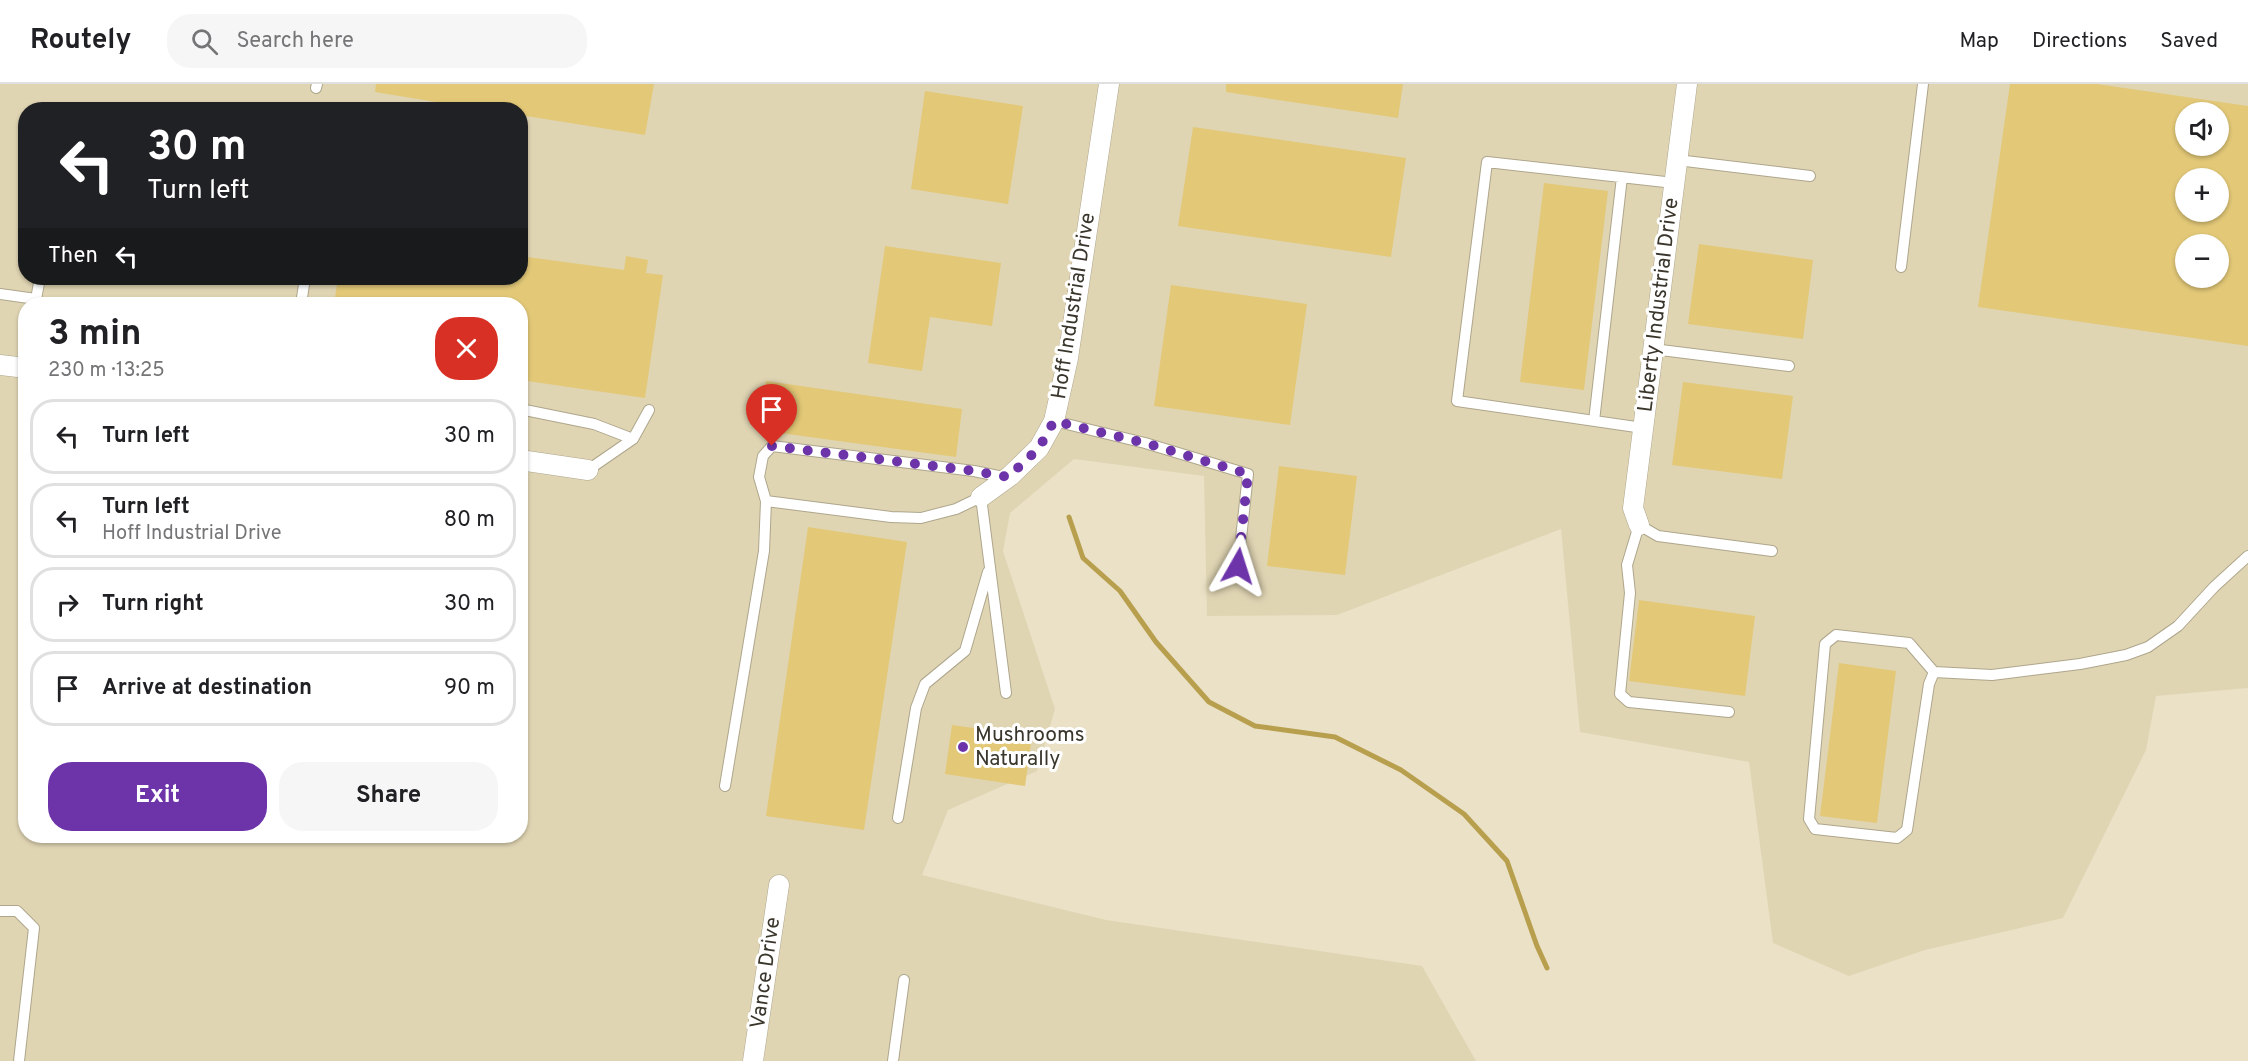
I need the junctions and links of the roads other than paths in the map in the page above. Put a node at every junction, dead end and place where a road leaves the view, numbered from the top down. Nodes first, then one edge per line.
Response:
1 (1108, 84) edge
2 (1687, 84) edge
3 (1923, 84) edge
4 (1677, 160) junction
5 (1810, 176) dead end
6 (1622, 177) junction
7 (1674, 183) junction
8 (1901, 267) dead end
9 (0, 294) edge
10 (22, 297) edge
11 (1653, 349) junction
12 (0, 365) edge
13 (1789, 366) dead end
14 (18, 367) edge
15 (649, 410) dead end
16 (528, 411) edge
17 (1054, 421) junction
18 (1594, 421) junction
19 (1643, 428) junction
20 (633, 439) junction
21 (528, 461) edge
22 (588, 470) joint
23 (1008, 477) junction
24 (981, 497) junction
25 (766, 501) junction
26 (1639, 525) junction
27 (1772, 551) dead end
28 (2248, 556) edge
29 (990, 566) junction
30 (1238, 566) dead end
31 (1934, 672) junction
32 (1006, 693) dead end
33 (1729, 712) dead end
34 (726, 786) dead end
35 (898, 818) dead end
36 (779, 885) dead end
37 (0, 911) edge
38 (904, 980) dead end
39 (19, 1061) edge
40 (753, 1061) edge
41 (892, 1061) edge

1 - 17 street, Hoff Industrial Drive
2 - 4 street, Liberty Industrial Drive
3 - 8 lane
4 - 5 lane
4 - 7 street, Liberty Industrial Drive
6 - 7 lane
6 - 18 lane
6 - 18 lane
7 - 11 street, Liberty Industrial Drive
9 - 10 lane
11 - 13 lane
11 - 19 street, Liberty Industrial Drive
12 - 14 street
15 - 20 lane
16 - 20 lane
17 - 23 street, Hoff Industrial Drive
17 - 30 lane
18 - 19 lane
19 - 26 street, Liberty Industrial Drive
20 - 22 lane
21 - 22 street
23 - 24 street, Hoff Industrial Drive
23 - 25 lane
24 - 25 lane
24 - 29 lane
25 - 34 lane
26 - 27 lane
26 - 33 lane
28 - 31 lane
29 - 32 lane
29 - 35 lane
31 - 31 lane
36 - 40 street, Vance Drive
37 - 39 lane
38 - 41 lane

